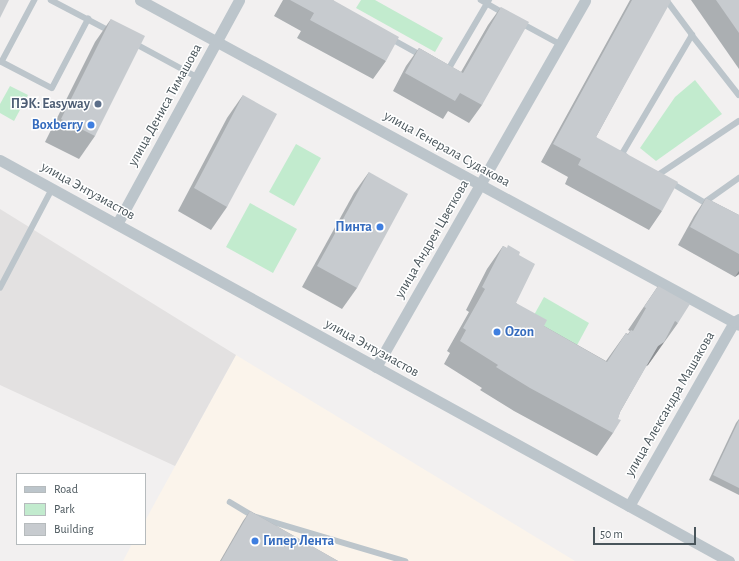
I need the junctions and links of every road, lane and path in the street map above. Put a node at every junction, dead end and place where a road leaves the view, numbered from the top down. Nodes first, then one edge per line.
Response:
1 (35, 0) edge
2 (51, 0) edge
3 (141, 0) edge
4 (239, 0) edge
5 (481, 0) edge
6 (584, 0) edge
7 (666, 0) edge
8 (488, 2) edge
9 (88, 19) junction
10 (381, 33) edge
11 (115, 34) edge
12 (692, 35) junction
13 (129, 41) edge
14 (217, 41) junction
15 (560, 44) junction
16 (429, 60) edge
17 (442, 67) edge
18 (197, 77) junction
19 (739, 95) edge
20 (739, 121) edge
21 (0, 160) edge
22 (634, 161) edge
23 (652, 172) edge
24 (658, 175) junction
25 (739, 178) edge
26 (480, 184) junction
27 (52, 189) junction
28 (705, 202) junction
29 (718, 210) edge
30 (117, 224) junction
31 (0, 288) edge
32 (737, 322) edge
33 (376, 367) junction
34 (230, 502) dead end
35 (628, 506) junction
36 (405, 561) edge
37 (729, 561) edge

1 - 9 lane
2 - 9 lane
3 - 14 street, улица Генерала Судакова
4 - 14 street, улица Дениса Тимашова
5 - 8 lane
6 - 15 street, улица Андрея Цветкова
7 - 12 lane
8 - 15 lane
8 - 17 lane
9 - 11 lane
10 - 16 lane
12 - 19 lane
12 - 22 lane
13 - 18 lane
14 - 18 street, улица Дениса Тимашова
14 - 26 street, улица Генерала Судакова
15 - 26 street, улица Андрея Цветкова
18 - 30 street, улица Дениса Тимашова
20 - 24 lane
21 - 27 street, улица Энтузиастов
23 - 24 lane
24 - 28 lane
25 - 28 lane
26 - 32 street, улица Генерала Судакова
26 - 33 street, улица Андрея Цветкова
27 - 30 street, улица Энтузиастов
27 - 31 lane
28 - 29 lane
30 - 33 street, улица Энтузиастов
32 - 35 street, улица Александра Машакова
33 - 35 street, улица Энтузиастов
34 - 36 lane
35 - 37 street, улица Энтузиастов

